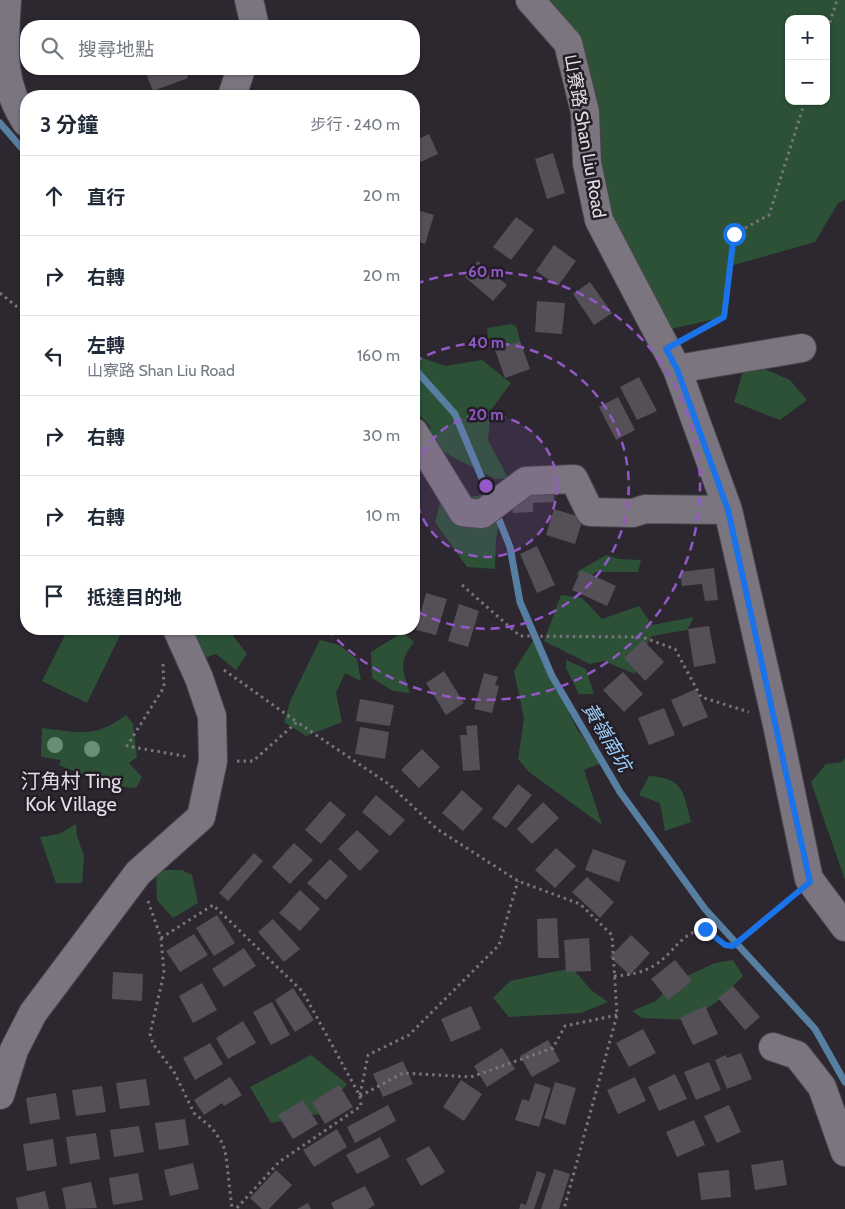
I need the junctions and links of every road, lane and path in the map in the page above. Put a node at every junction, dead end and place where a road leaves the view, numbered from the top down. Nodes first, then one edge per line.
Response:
1 (7, 0) edge
2 (249, 0) edge
3 (530, 0) edge
4 (837, 0) edge
5 (254, 20) edge
6 (830, 22) edge
7 (239, 75) edge
8 (234, 90) edge
9 (804, 105) edge
10 (20, 114) edge
11 (0, 293) edge
12 (20, 309) edge
13 (802, 348) dead end
14 (672, 359) junction
15 (420, 442) edge
16 (728, 510) junction
17 (462, 586) dead end
18 (180, 635) edge
19 (163, 661) dead end
20 (217, 665) dead end
21 (776, 720) junction
22 (297, 722) junction
23 (213, 761) junction
24 (138, 874) junction
25 (518, 881) junction
26 (810, 882) junction
27 (845, 927) edge
28 (161, 938) junction
29 (614, 976) junction
30 (617, 1015) junction
31 (772, 1047) dead end
32 (0, 1095) edge
33 (360, 1096) junction
34 (845, 1152) edge
35 (232, 1209) edge
36 (236, 1209) edge
37 (564, 1209) edge

1 - 10 street
2 - 5 street
3 - 14 street, 山寮路 Shan Liu Road
4 - 6 path
7 - 8 street
9 - 14 path
11 - 12 path
13 - 14 street
14 - 16 street, 山寮路 Shan Liu Road
15 - 16 street
16 - 21 street, 山寮路 Shan Liu Road
17 - 21 path
18 - 23 street
19 - 23 path
20 - 22 path
21 - 26 street, 山寮路 Shan Liu Road
22 - 23 path
22 - 25 path
23 - 24 street
24 - 28 path
24 - 32 street
25 - 29 path
25 - 33 path
26 - 27 street, 山寮路 Shan Liu Road
26 - 29 path
28 - 33 path
28 - 35 path
29 - 30 path
30 - 33 path
30 - 37 path
31 - 34 street
33 - 36 path

